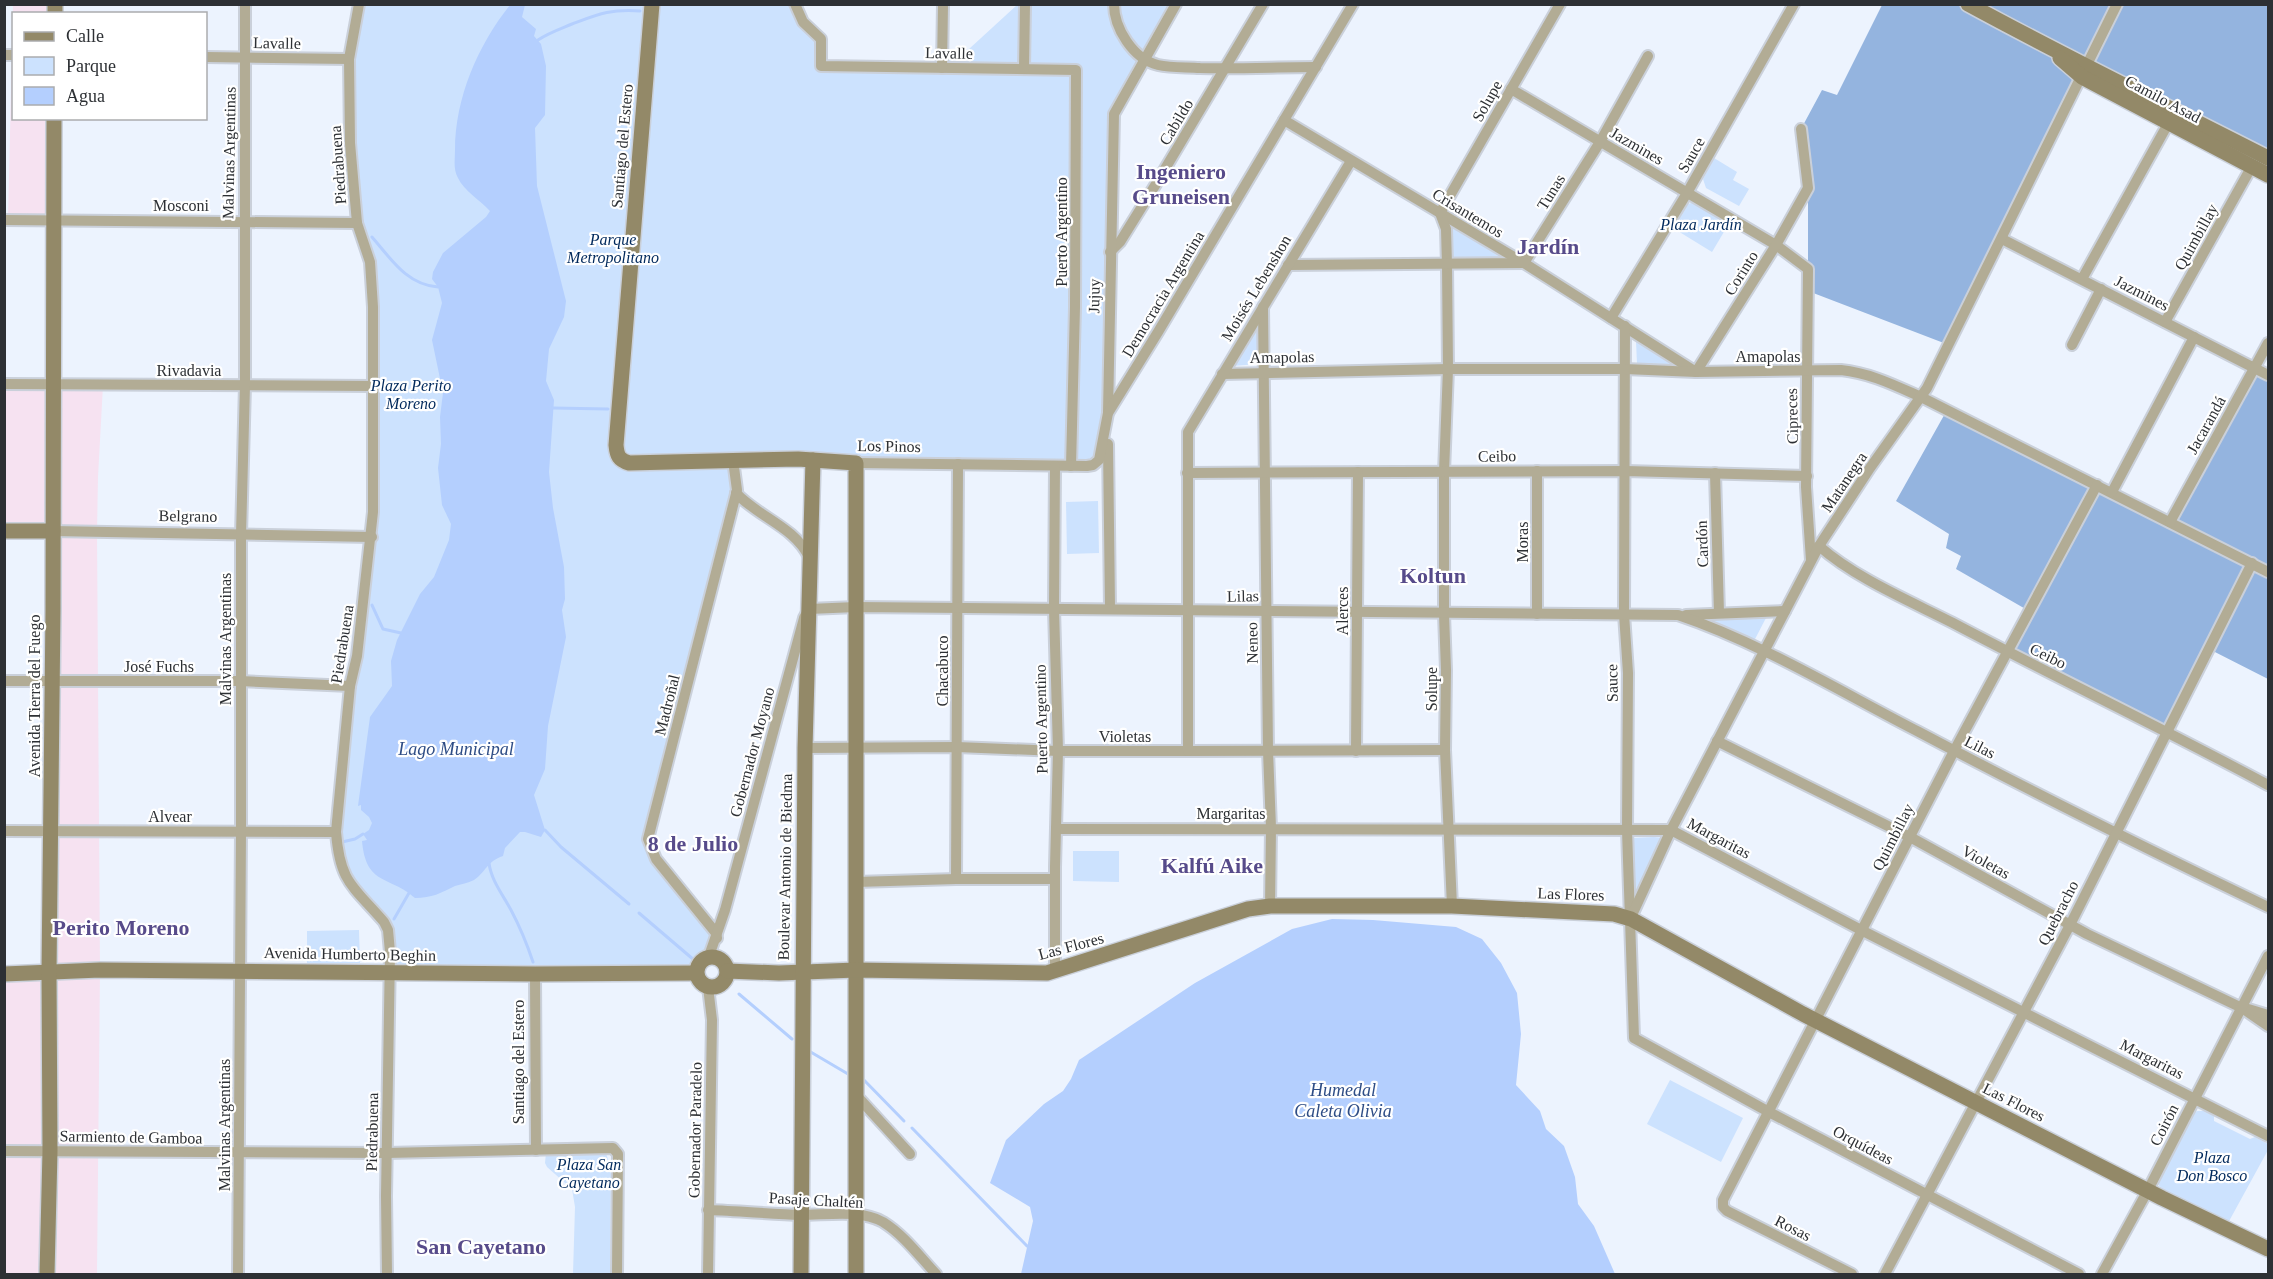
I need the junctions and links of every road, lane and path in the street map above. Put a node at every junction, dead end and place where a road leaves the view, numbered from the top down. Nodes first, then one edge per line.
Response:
1 (245, 4) edge
2 (359, 4) edge
3 (652, 4) edge
4 (795, 4) edge
5 (943, 4) edge
6 (1024, 4) edge
7 (1114, 4) edge
8 (1176, 4) edge
9 (1263, 4) edge
10 (1353, 4) edge
11 (1560, 4) edge
12 (1794, 4) edge
13 (1968, 4) edge
14 (2117, 4) edge
15 (1648, 56) dead end
16 (207, 57) edge
17 (245, 57) junction
18 (349, 59) junction
19 (1146, 59) junction
20 (1316, 67) junction
21 (942, 68) junction
22 (1024, 69) junction
23 (1225, 69) junction
24 (1076, 70) joint
25 (2085, 71) junction
26 (1511, 89) junction
27 (54, 120) edge
28 (1284, 120) junction
29 (2169, 122) junction
30 (1801, 129) dead end
31 (1600, 142) junction
32 (2268, 158) edge
33 (1351, 160) junction
34 (2252, 166) junction
35 (2268, 175) edge
36 (1687, 193) junction
37 (1440, 213) junction
38 (4, 220) edge
39 (54, 220) junction
40 (244, 220) junction
41 (357, 223) junction
42 (2002, 239) junction
43 (1776, 245) junction
44 (1110, 252) junction
45 (1524, 263) junction
46 (1447, 264) junction
47 (1288, 265) junction
48 (1808, 269) joint
49 (2082, 279) junction
50 (2101, 289) junction
51 (1263, 307) junction
52 (1611, 318) junction
53 (2165, 322) junction
54 (1625, 326) junction
55 (2194, 337) junction
56 (2268, 343) edge
57 (2072, 345) dead end
58 (2255, 368) junction
59 (1448, 369) junction
60 (1625, 369) junction
61 (1806, 371) junction
62 (1264, 372) junction
63 (1696, 372) junction
64 (1222, 374) junction
65 (2268, 375) edge
66 (4, 384) edge
67 (53, 384) junction
68 (245, 385) junction
69 (373, 386) junction
70 (1921, 397) junction
71 (1108, 413) junction
72 (733, 459) junction
73 (813, 460) junction
74 (856, 463) junction
75 (629, 464) joint
76 (958, 464) junction
77 (1055, 466) junction
78 (1071, 466) junction
79 (1265, 471) junction
80 (1537, 471) junction
81 (1626, 471) junction
82 (1358, 472) junction
83 (1444, 472) junction
84 (1187, 473) junction
85 (1715, 473) junction
86 (1807, 476) junction
87 (2097, 485) junction
88 (2112, 492) junction
89 (736, 493) junction
90 (2170, 522) junction
91 (4, 531) edge
92 (53, 531) junction
93 (241, 535) junction
94 (372, 537) junction
95 (1819, 546) junction
96 (810, 560) junction
97 (1811, 561) junction
98 (2252, 563) junction
99 (2268, 572) edge
100 (856, 607) junction
101 (958, 608) junction
102 (809, 609) junction
103 (1054, 609) junction
104 (1110, 609) junction
105 (1267, 611) junction
106 (1785, 611) junction
107 (1186, 612) junction
108 (1357, 612) junction
109 (1719, 613) junction
110 (1444, 614) junction
111 (1537, 614) junction
112 (1624, 614) junction
113 (1678, 615) junction
114 (1763, 651) junction
115 (2008, 652) junction
116 (4, 681) edge
117 (52, 681) junction
118 (240, 681) junction
119 (350, 686) junction
120 (2169, 731) junction
121 (1717, 741) junction
122 (857, 747) junction
123 (957, 747) junction
124 (805, 748) junction
125 (1445, 750) junction
126 (1058, 751) junction
127 (1188, 751) junction
128 (1268, 751) junction
129 (1356, 751) junction
130 (1954, 751) junction
131 (2268, 785) edge
132 (1271, 828) junction
133 (1056, 829) junction
134 (1449, 829) junction
135 (1627, 830) junction
136 (1671, 830) junction
137 (4, 831) edge
138 (241, 831) junction
139 (51, 832) junction
140 (336, 832) junction
141 (2116, 834) junction
142 (1910, 837) junction
143 (956, 879) junction
144 (1054, 879) junction
145 (856, 882) junction
146 (1270, 906) junction
147 (1452, 906) junction
148 (2268, 907) edge
149 (1631, 920) junction
150 (2070, 925) junction
151 (1863, 931) junction
152 (717, 938) junction
153 (709, 956) junction
154 (2268, 956) edge
155 (856, 970) junction
156 (239, 971) junction
157 (727, 971) junction
158 (49, 972) junction
159 (390, 972) junction
160 (696, 972) junction
161 (802, 972) junction
162 (1055, 972) junction
163 (4, 974) edge
164 (535, 974) junction
165 (708, 987) junction
166 (2242, 1008) junction
167 (2024, 1011) junction
168 (2268, 1015) edge
169 (1816, 1021) junction
170 (2268, 1026) edge
171 (1634, 1038) joint
172 (856, 1095) junction
173 (2195, 1098) junction
174 (1976, 1102) junction
175 (1769, 1112) junction
176 (2268, 1136) edge
177 (536, 1150) junction
178 (4, 1151) edge
179 (50, 1151) junction
180 (240, 1153) junction
181 (386, 1153) junction
182 (910, 1154) dead end
183 (2148, 1190) junction
184 (1927, 1196) junction
185 (1723, 1206) joint
186 (708, 1210) junction
187 (801, 1215) junction
188 (857, 1215) junction
189 (2268, 1249) edge
190 (47, 1275) edge
191 (238, 1275) edge
192 (387, 1275) edge
193 (617, 1275) edge
194 (708, 1275) edge
195 (801, 1275) edge
196 (856, 1275) edge
197 (936, 1275) edge
198 (1852, 1275) edge
199 (1886, 1275) edge
200 (2079, 1275) edge
201 (2102, 1275) edge

1 - 17 street, Malvinas Argentinas
2 - 18 street, Piedrabuena
3 - 75 street, Santiago del Estero
4 - 21 street, Lavalle
5 - 21 street
6 - 22 street
7 - 19 street
8 - 19 street, Jujuy
9 - 23 street, Cabildo
10 - 20 street, Democracia Argentina
11 - 26 street, Solupe
12 - 36 street, Sauce
13 - 25 street, Camilo Asad
14 - 25 street, Matanegra
15 - 31 street, Tunas
16 - 17 street, Lavalle
17 - 18 street, Lavalle
17 - 40 street, Malvinas Argentinas
18 - 41 street, Piedrabuena
19 - 23 street
19 - 44 street, Jujuy
20 - 23 street
20 - 28 street, Democracia Argentina
21 - 22 street, Lavalle
22 - 24 street, Lavalle
23 - 44 street, Cabildo
24 - 78 street, Puerto Argentino
25 - 29 street, Camilo Asad
25 - 32 street, Camilo Asad
25 - 42 street, Matanegra
26 - 31 street, Jazmines
26 - 37 street, Solupe
27 - 39 street, Avenida Tierra del Fuego
28 - 33 street, Crisantemos
28 - 71 street, Democracia Argentina
29 - 34 street, Camilo Asad
29 - 49 street
30 - 43 street, Corinto
31 - 36 street, Jazmines
31 - 45 street, Tunas
33 - 37 street, Crisantemos
33 - 47 street, Moisés Lebenshon
34 - 35 street, Camilo Asad
34 - 53 street, Quimbillay
36 - 43 street, Jazmines
36 - 52 street, Sauce
37 - 45 street, Crisantemos
37 - 46 street, Solupe
38 - 39 street, Mosconi
39 - 40 street, Mosconi
39 - 67 street, Avenida Tierra del Fuego
40 - 41 street, Mosconi
40 - 68 street, Malvinas Argentinas
41 - 69 street, Piedrabuena
42 - 49 street, Jazmines
42 - 70 street, Matanegra
43 - 48 street, Jazmines
43 - 63 street, Corinto
44 - 71 street, Jujuy
45 - 46 street
45 - 52 street, Crisantemos
46 - 47 street
46 - 59 street, Solupe
47 - 51 street, Moisés Lebenshon
48 - 61 street, Cipreces
49 - 50 street, Jazmines
50 - 53 street, Jazmines
50 - 57 street
51 - 62 street, Neneo
51 - 64 street, Moisés Lebenshon
52 - 54 street, Crisantemos
53 - 55 street, Jazmines
54 - 60 street, Sauce
54 - 63 street, Crisantemos
55 - 58 street, Jazmines
55 - 88 street
56 - 58 street, Jacarandá
58 - 65 street, Jazmines
58 - 90 street, Jacarandá
59 - 60 street, Amapolas
59 - 62 street, Amapolas
59 - 83 street, Solupe
60 - 63 street, Amapolas
60 - 81 street, Sauce
61 - 63 street, Amapolas
61 - 70 street, Amapolas
61 - 86 street, Cipreces
62 - 64 street, Amapolas
62 - 79 street, Neneo
64 - 84 street, Moisés Lebenshon
66 - 67 street, Rivadavia
67 - 68 street, Rivadavia
67 - 92 street, Avenida Tierra del Fuego
68 - 69 street, Rivadavia
68 - 93 street, Malvinas Argentinas
69 - 94 street, Piedrabuena
70 - 87 street, Amapolas
70 - 95 street, Matanegra
71 - 78 street, Los Pinos
71 - 104 street, Jujuy
72 - 73 street, Los Pinos
72 - 75 street, Los Pinos
72 - 89 street, Madroñal
73 - 74 street, Los Pinos
73 - 96 street, Boulevar Antonio de Biedma
74 - 76 street, Los Pinos
74 - 100 street
76 - 77 street, Los Pinos
76 - 101 street, Chacabuco
77 - 78 street, Los Pinos
77 - 103 street, Puerto Argentino
79 - 82 street, Ceibo
79 - 84 street, Ceibo
79 - 105 street, Neneo
80 - 81 street, Ceibo
80 - 83 street, Ceibo
80 - 111 street, Moras
81 - 85 street, Ceibo
81 - 112 street, Sauce
82 - 83 street, Ceibo
82 - 108 street, Alerces
83 - 110 street, Solupe
84 - 107 street
85 - 86 street, Ceibo
85 - 109 street, Cardón
86 - 97 street, Cipreces
87 - 88 street, Amapolas
87 - 115 street, Quimbillay
88 - 90 street, Amapolas
89 - 96 street
89 - 152 street, Madroñal
90 - 98 street, Amapolas
91 - 92 street, Belgrano
92 - 93 street, Belgrano
92 - 117 street, Avenida Tierra del Fuego
93 - 94 street, Belgrano
93 - 118 street, Malvinas Argentinas
94 - 119 street, Piedrabuena
95 - 97 street, Matanegra
95 - 115 street, Ceibo
96 - 102 street, Boulevar Antonio de Biedma
97 - 106 street, Matanegra
98 - 99 street, Amapolas
98 - 120 street, Quebracho
100 - 101 street, Lilas
100 - 102 street, Lilas
100 - 122 street
101 - 103 street, Lilas
101 - 123 street, Chacabuco
102 - 124 street, Boulevar Antonio de Biedma
102 - 152 street, Gobernador Moyano
103 - 104 street, Lilas
103 - 126 street, Puerto Argentino
104 - 107 street, Lilas
105 - 107 street, Lilas
105 - 108 street, Lilas
105 - 128 street, Neneo
106 - 109 street, Lilas
106 - 114 street, Matanegra
107 - 127 street
108 - 110 street, Lilas
108 - 129 street, Alerces
109 - 113 street, Lilas
110 - 111 street, Lilas
110 - 125 street, Solupe
111 - 112 street, Lilas
112 - 113 street, Lilas
112 - 135 street, Sauce
113 - 114 street, Lilas
114 - 121 street, Matanegra
114 - 130 street, Lilas
115 - 120 street, Ceibo
115 - 130 street, Quimbillay
116 - 117 street, José Fuchs
117 - 118 street, José Fuchs
117 - 139 street, Avenida Tierra del Fuego
118 - 119 street, José Fuchs
118 - 138 street, Malvinas Argentinas
119 - 140 street, Piedrabuena
120 - 131 street, Ceibo
120 - 141 street, Quebracho
121 - 136 street, Matanegra
121 - 142 street, Violetas
122 - 123 street, Violetas
122 - 124 street, Violetas
122 - 145 street
123 - 126 street, Violetas
123 - 143 street, Chacabuco
124 - 161 street, Boulevar Antonio de Biedma
125 - 129 street, Violetas
125 - 134 street, Solupe
126 - 127 street, Violetas
126 - 133 street, Puerto Argentino
127 - 128 street, Violetas
128 - 129 street, Violetas
128 - 132 street, Neneo
130 - 141 street, Lilas
130 - 142 street, Quimbillay
132 - 133 street, Margaritas
132 - 134 street, Margaritas
132 - 146 street, Neneo
133 - 144 street, Puerto Argentino
134 - 135 street, Margaritas
134 - 147 street, Solupe
135 - 136 street, Margaritas
135 - 149 street, Sauce
136 - 149 street, Matanegra
136 - 151 street, Margaritas
137 - 139 street, Alvear
138 - 139 street, Alvear
138 - 140 street, Alvear
138 - 156 street, Malvinas Argentinas
139 - 158 street, Avenida Tierra del Fuego
140 - 159 street, Piedrabuena
141 - 148 street, Lilas
141 - 150 street, Quebracho
142 - 150 street, Violetas
142 - 151 street, Quimbillay
143 - 144 street
143 - 145 street
144 - 162 street, Puerto Argentino
145 - 155 street
146 - 147 street, Las Flores
146 - 162 street, Las Flores
147 - 149 street, Las Flores
149 - 169 street, Las Flores
149 - 171 street, Sauce
150 - 166 street, Violetas
150 - 167 street, Quebracho
151 - 167 street, Margaritas
151 - 169 street, Quimbillay
152 - 153 street
153 - 157 street
153 - 160 street
154 - 166 street, Coirón
155 - 161 street, Las Flores
155 - 162 street, Las Flores
155 - 172 street
156 - 158 street, Avenida Humberto Beghin
156 - 159 street, Avenida Humberto Beghin
156 - 180 street, Malvinas Argentinas
157 - 161 street
157 - 165 street
158 - 163 street, Avenida Humberto Beghin
158 - 179 street, Avenida Tierra del Fuego
159 - 164 street, Avenida Humberto Beghin
159 - 181 street, Piedrabuena
160 - 164 street, Avenida Humberto Beghin
160 - 165 street
161 - 187 street, Boulevar Antonio de Biedma
164 - 177 street, Santiago del Estero
165 - 186 street, Gobernador Paradelo
166 - 168 street, Violetas
166 - 170 street, Violetas
166 - 173 street, Coirón
167 - 173 street, Margaritas
167 - 174 street, Quebracho
169 - 174 street, Las Flores
169 - 175 street, Quimbillay
171 - 175 street, Orquídeas
172 - 182 street
172 - 188 street
173 - 176 street, Margaritas
173 - 183 street, Coirón
174 - 183 street, Las Flores
174 - 184 street, Quebracho
175 - 184 street, Orquídeas
175 - 185 street, Quimbillay
177 - 181 street, Sarmiento de Gamboa
177 - 193 street, Sarmiento de Gamboa
178 - 179 street, Sarmiento de Gamboa
179 - 180 street, Sarmiento de Gamboa
179 - 190 street, Avenida Tierra del Fuego
180 - 181 street, Sarmiento de Gamboa
180 - 191 street, Malvinas Argentinas
181 - 192 street, Piedrabuena
183 - 189 street, Las Flores
183 - 201 street, Coirón
184 - 199 street, Quebracho
184 - 200 street, Orquídeas
185 - 198 street, Rosas
186 - 187 street, Pasaje Chaltén
186 - 194 street, Gobernador Paradelo
187 - 188 street, Pasaje Chaltén
187 - 195 street, Boulevar Antonio de Biedma
188 - 196 street
188 - 197 street, Pasaje Chaltén

